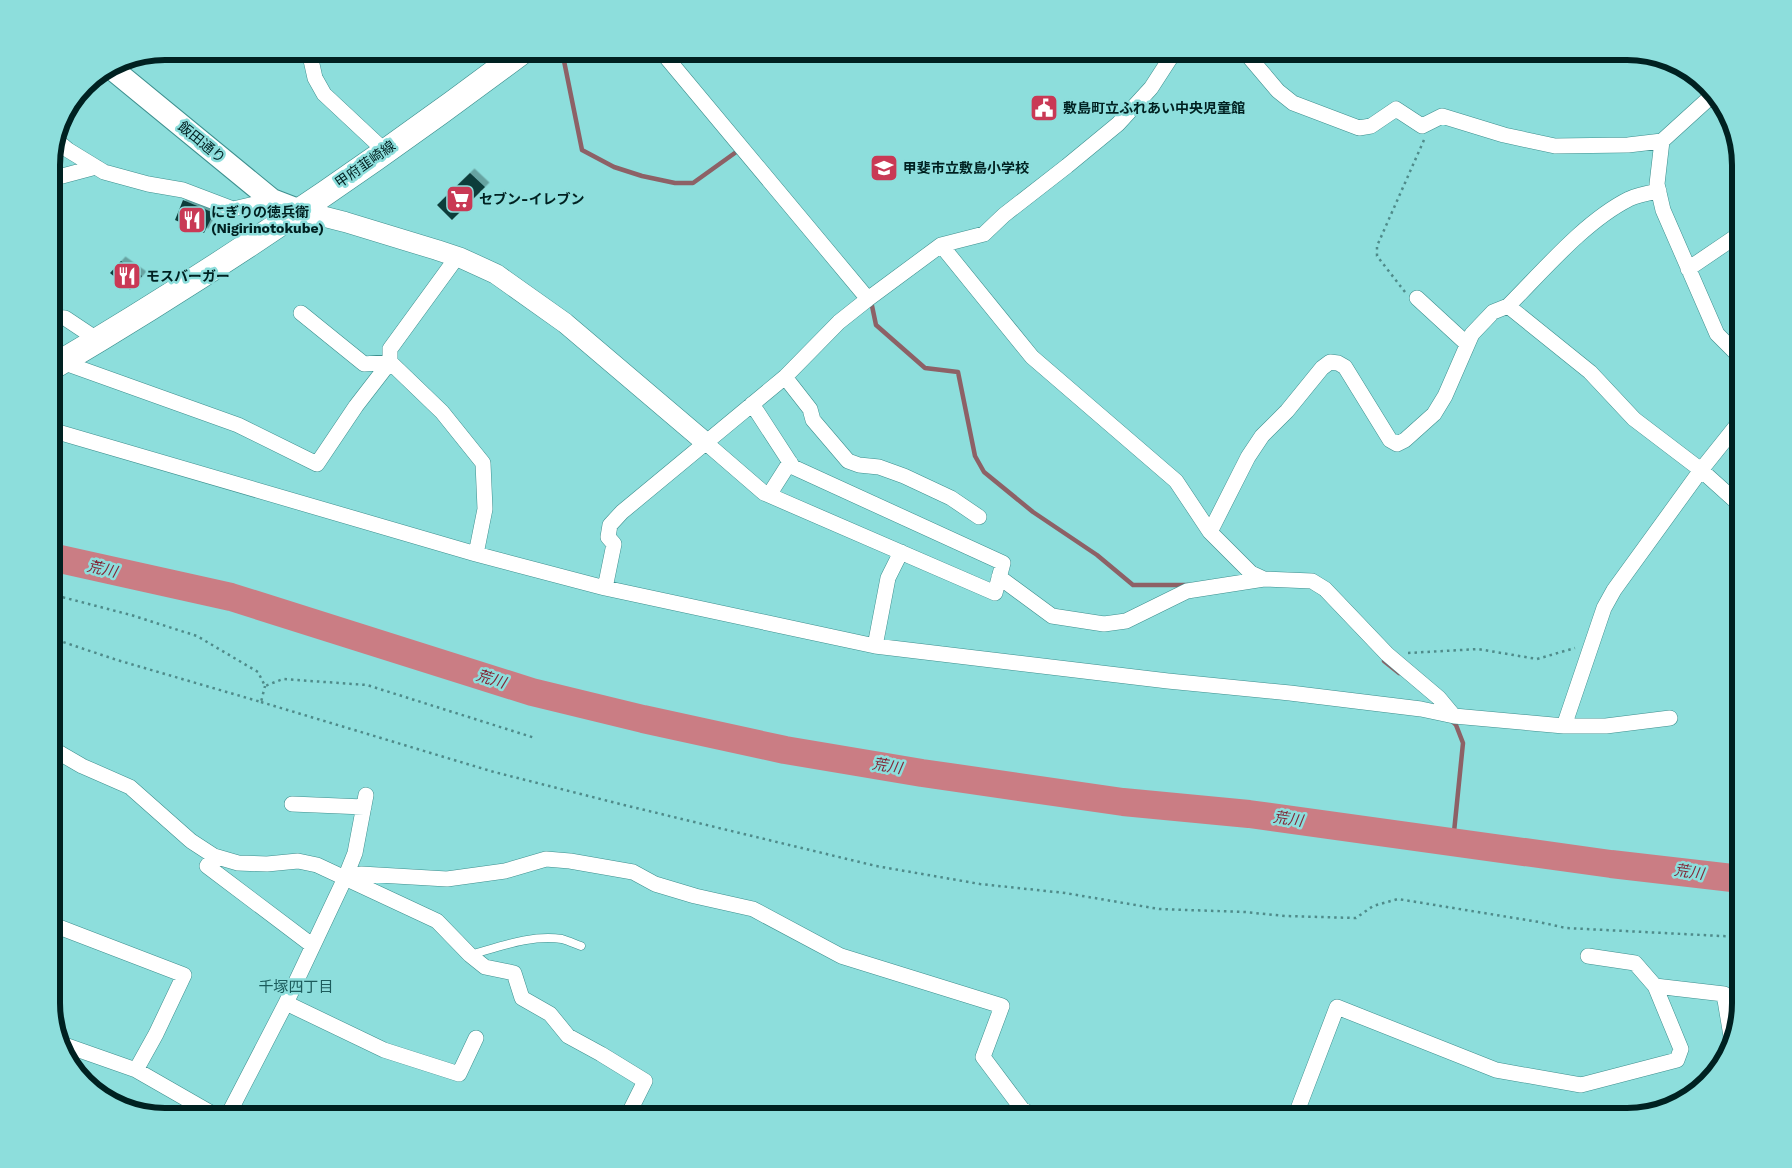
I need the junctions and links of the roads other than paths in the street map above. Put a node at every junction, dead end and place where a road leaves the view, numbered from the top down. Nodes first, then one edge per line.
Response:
1 (311, 60) edge
2 (511, 60) edge
3 (669, 60) edge
4 (1169, 60) edge
5 (1251, 60) edge
6 (116, 72) edge
7 (1708, 98) edge
8 (1662, 141) junction
9 (62, 145) edge
10 (385, 151) junction
11 (96, 167) junction
12 (60, 178) edge
13 (1659, 190) junction
14 (272, 200) junction
15 (298, 210) junction
16 (1732, 239) edge
17 (942, 244) junction
18 (458, 257) junction
19 (1688, 269) junction
20 (1417, 298) road end
21 (868, 299) junction
22 (1508, 306) junction
23 (301, 313) dead end
24 (60, 318) edge
25 (98, 340) junction
26 (1467, 344) junction
27 (1732, 349) edge
28 (390, 362) junction
29 (60, 363) edge
30 (60, 366) edge
31 (785, 377) junction
32 (752, 404) junction
33 (1732, 431) edge
34 (60, 432) edge
35 (705, 442) junction
36 (790, 462) junction
37 (1701, 470) junction
38 (769, 495) junction
39 (1732, 498) edge
40 (979, 517) dead end
41 (1210, 532) junction
42 (901, 552) junction
43 (476, 554) junction
44 (999, 577) junction
45 (1264, 579) junction
46 (605, 588) junction
47 (874, 646) junction
48 (1454, 716) junction
49 (1670, 718) dead end
50 (1564, 726) junction
51 (60, 757) edge
52 (292, 804) dead end
53 (214, 856) junction
54 (345, 878) junction
55 (60, 927) edge
56 (313, 946) junction
57 (581, 946) dead end
58 (470, 955) junction
59 (1588, 956) dead end
60 (1655, 986) junction
61 (286, 1003) junction
62 (1729, 1025) edge
63 (476, 1038) dead end
64 (70, 1047) edge
65 (136, 1070) junction
66 (202, 1108) edge
67 (232, 1108) edge
68 (632, 1108) edge
69 (1021, 1108) edge
70 (1298, 1108) edge

1 - 10 street
2 - 10 main road, 甲府韮崎線
3 - 21 street
4 - 17 street
5 - 8 street
6 - 14 main road, 飯田通り
7 - 8 street
8 - 13 street
9 - 11 street
10 - 15 main road, 甲府韮崎線
11 - 12 street
11 - 14 street
13 - 19 street
13 - 22 street
14 - 15 main road, 飯田通り
15 - 18 street
15 - 25 main road, 甲府韮崎線
16 - 19 street
17 - 21 street
17 - 41 street
18 - 28 street
18 - 35 street
19 - 27 street
20 - 26 street
21 - 31 street
22 - 26 street
22 - 37 street
23 - 28 street
24 - 25 street
25 - 29 main road, 甲府韮崎線
26 - 41 street
28 - 30 street
28 - 43 street
31 - 32 street
31 - 40 street
32 - 35 street
32 - 36 street
33 - 37 street
34 - 43 street
35 - 38 street
35 - 46 street
36 - 38 street
36 - 44 street
37 - 39 street
37 - 50 street
38 - 42 street
41 - 45 street
42 - 44 street
42 - 47 street
43 - 46 street
44 - 45 street
45 - 48 street
46 - 47 street
47 - 48 street
48 - 50 street
49 - 50 street
51 - 53 street
52 - 54 street
53 - 54 street
53 - 56 street
54 - 56 street
54 - 58 street
54 - 69 street
55 - 65 street
56 - 61 street
57 - 58 lane
58 - 68 street
59 - 60 street
60 - 62 street
60 - 70 street
61 - 63 street
61 - 67 street
64 - 65 street
65 - 66 street

